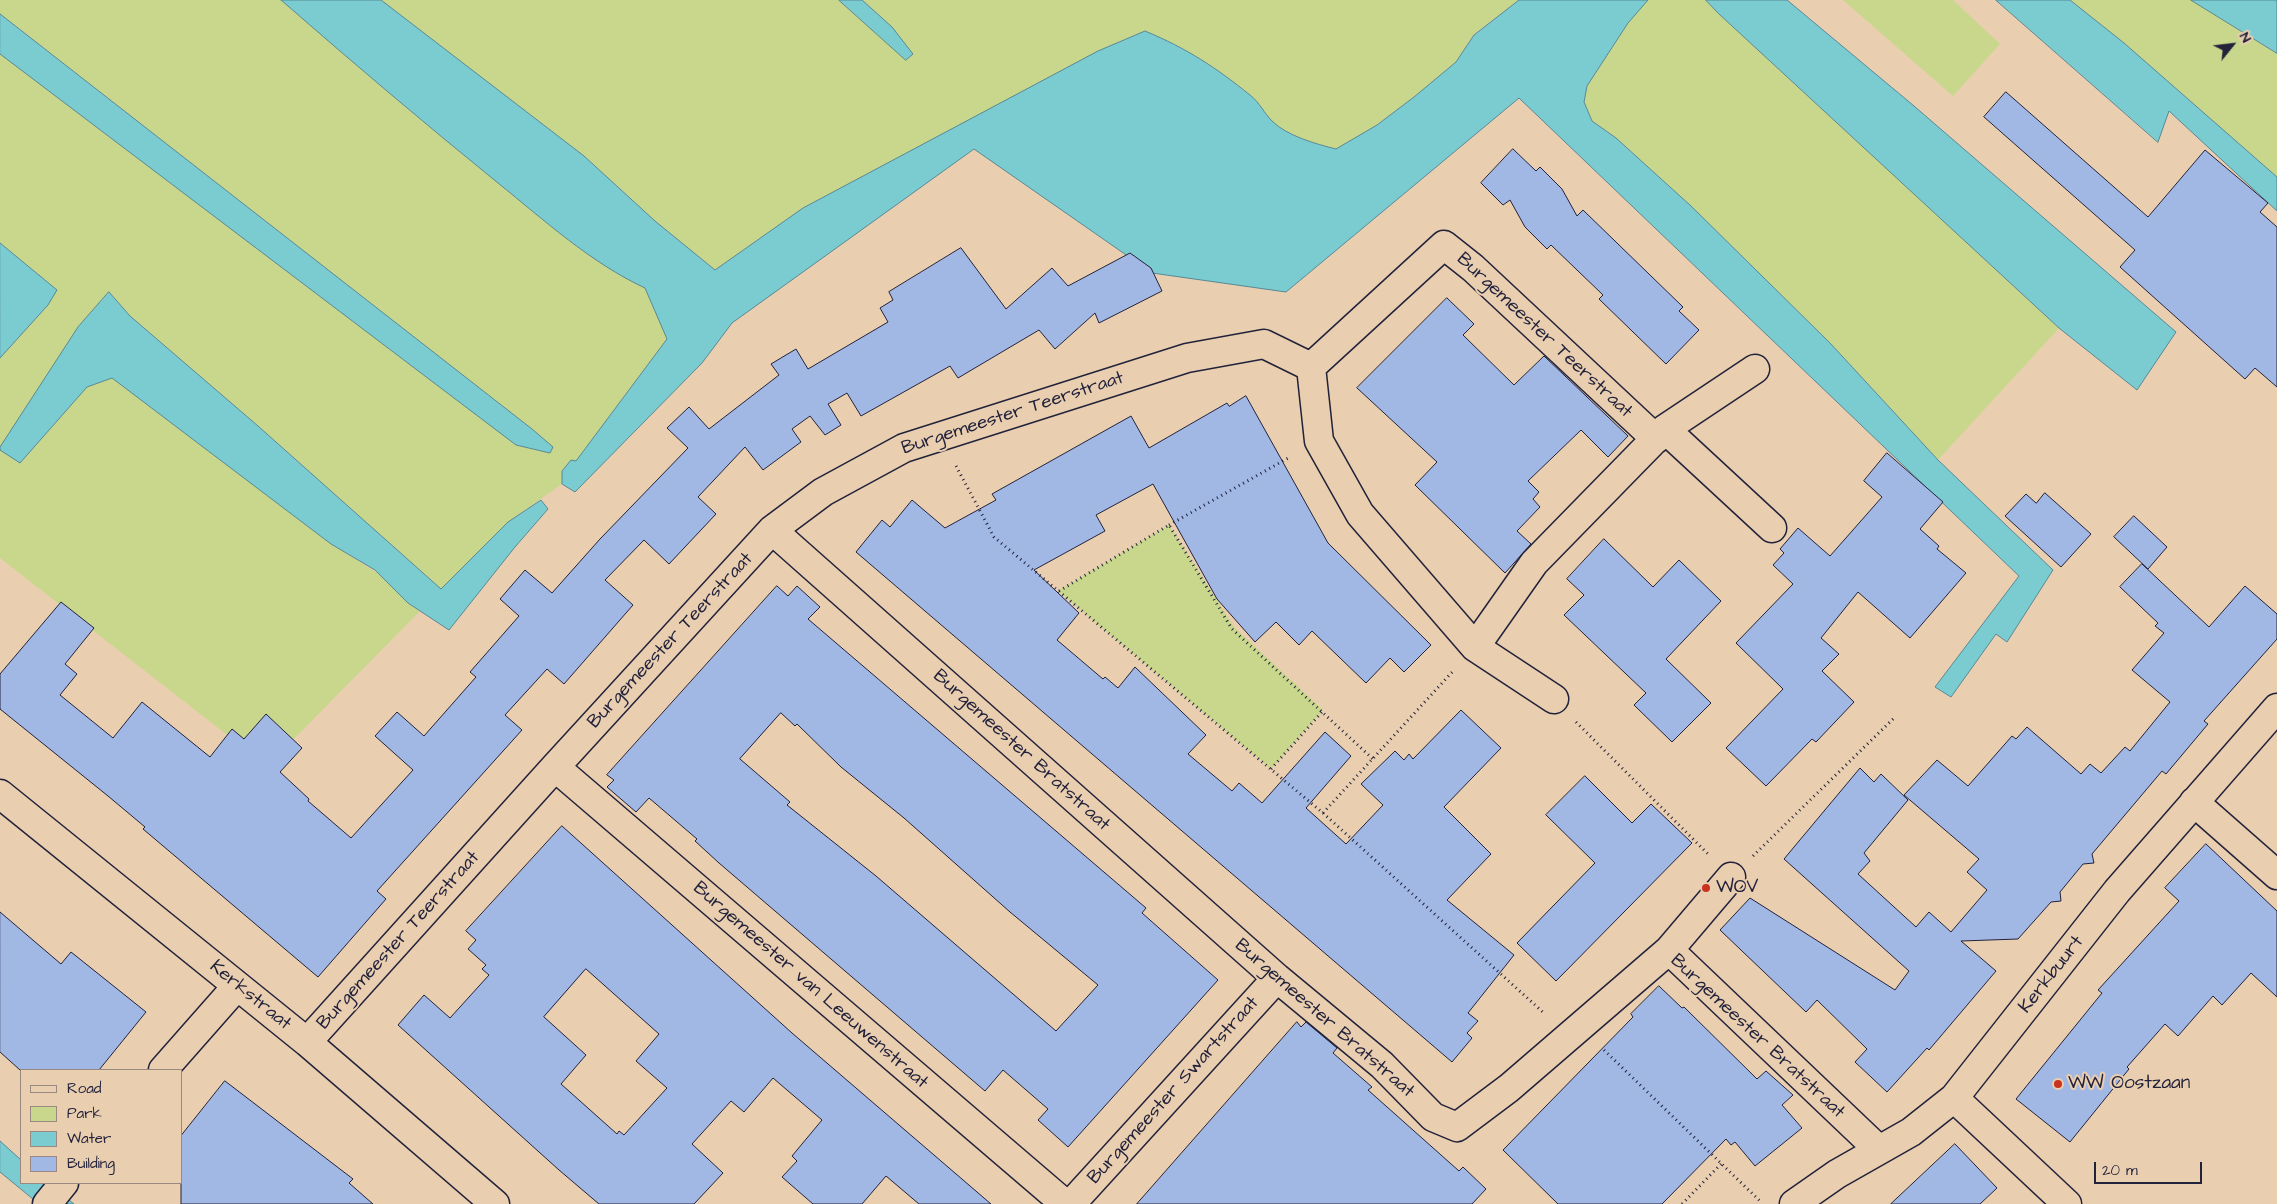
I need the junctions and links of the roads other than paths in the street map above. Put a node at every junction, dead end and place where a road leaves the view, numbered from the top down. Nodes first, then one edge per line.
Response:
1 (1311, 367) junction
2 (1755, 369) dead end
3 (1660, 434) junction
4 (1772, 528) dead end
5 (772, 530) junction
6 (1475, 647) junction
7 (1554, 699) road end
8 (2277, 708) edge
9 (555, 767) junction
10 (0, 794) edge
11 (2194, 802) junction
12 (2277, 875) edge
13 (1731, 877) road end
14 (1670, 950) junction
15 (1277, 978) junction
16 (237, 986) junction
17 (307, 1042) junction
18 (164, 1069) edge
19 (1954, 1098) junction
20 (1878, 1150) junction
21 (63, 1184) edge
22 (48, 1204) edge
23 (495, 1204) edge
24 (1065, 1204) edge
25 (1071, 1204) edge
26 (1794, 1204) edge
27 (2067, 1204) edge

1 - 3 street, Burgemeester Teerstraat
1 - 5 street, Burgemeester Teerstraat
1 - 6 street
2 - 3 street
3 - 4 street
3 - 6 street
5 - 9 street, Burgemeester Teerstraat
5 - 15 street, Burgemeester Bratstraat
6 - 7 street
8 - 11 street, Kerkbuurt
9 - 17 street, Burgemeester Teerstraat
9 - 24 street, Burgemeester van Leeuwenstraat
10 - 16 street, Kerkstraat
11 - 12 street
11 - 19 street, Kerkbuurt
13 - 14 street
14 - 15 street, Burgemeester Bratstraat
14 - 20 street, Burgemeester Bratstraat
15 - 25 street, Burgemeester Swartstraat
16 - 17 street, Kerkstraat
16 - 18 street
17 - 23 street, Kerkstraat
19 - 20 street, Kerkbuurt
19 - 27 street
20 - 26 street, Kerkbuurt
21 - 22 street

